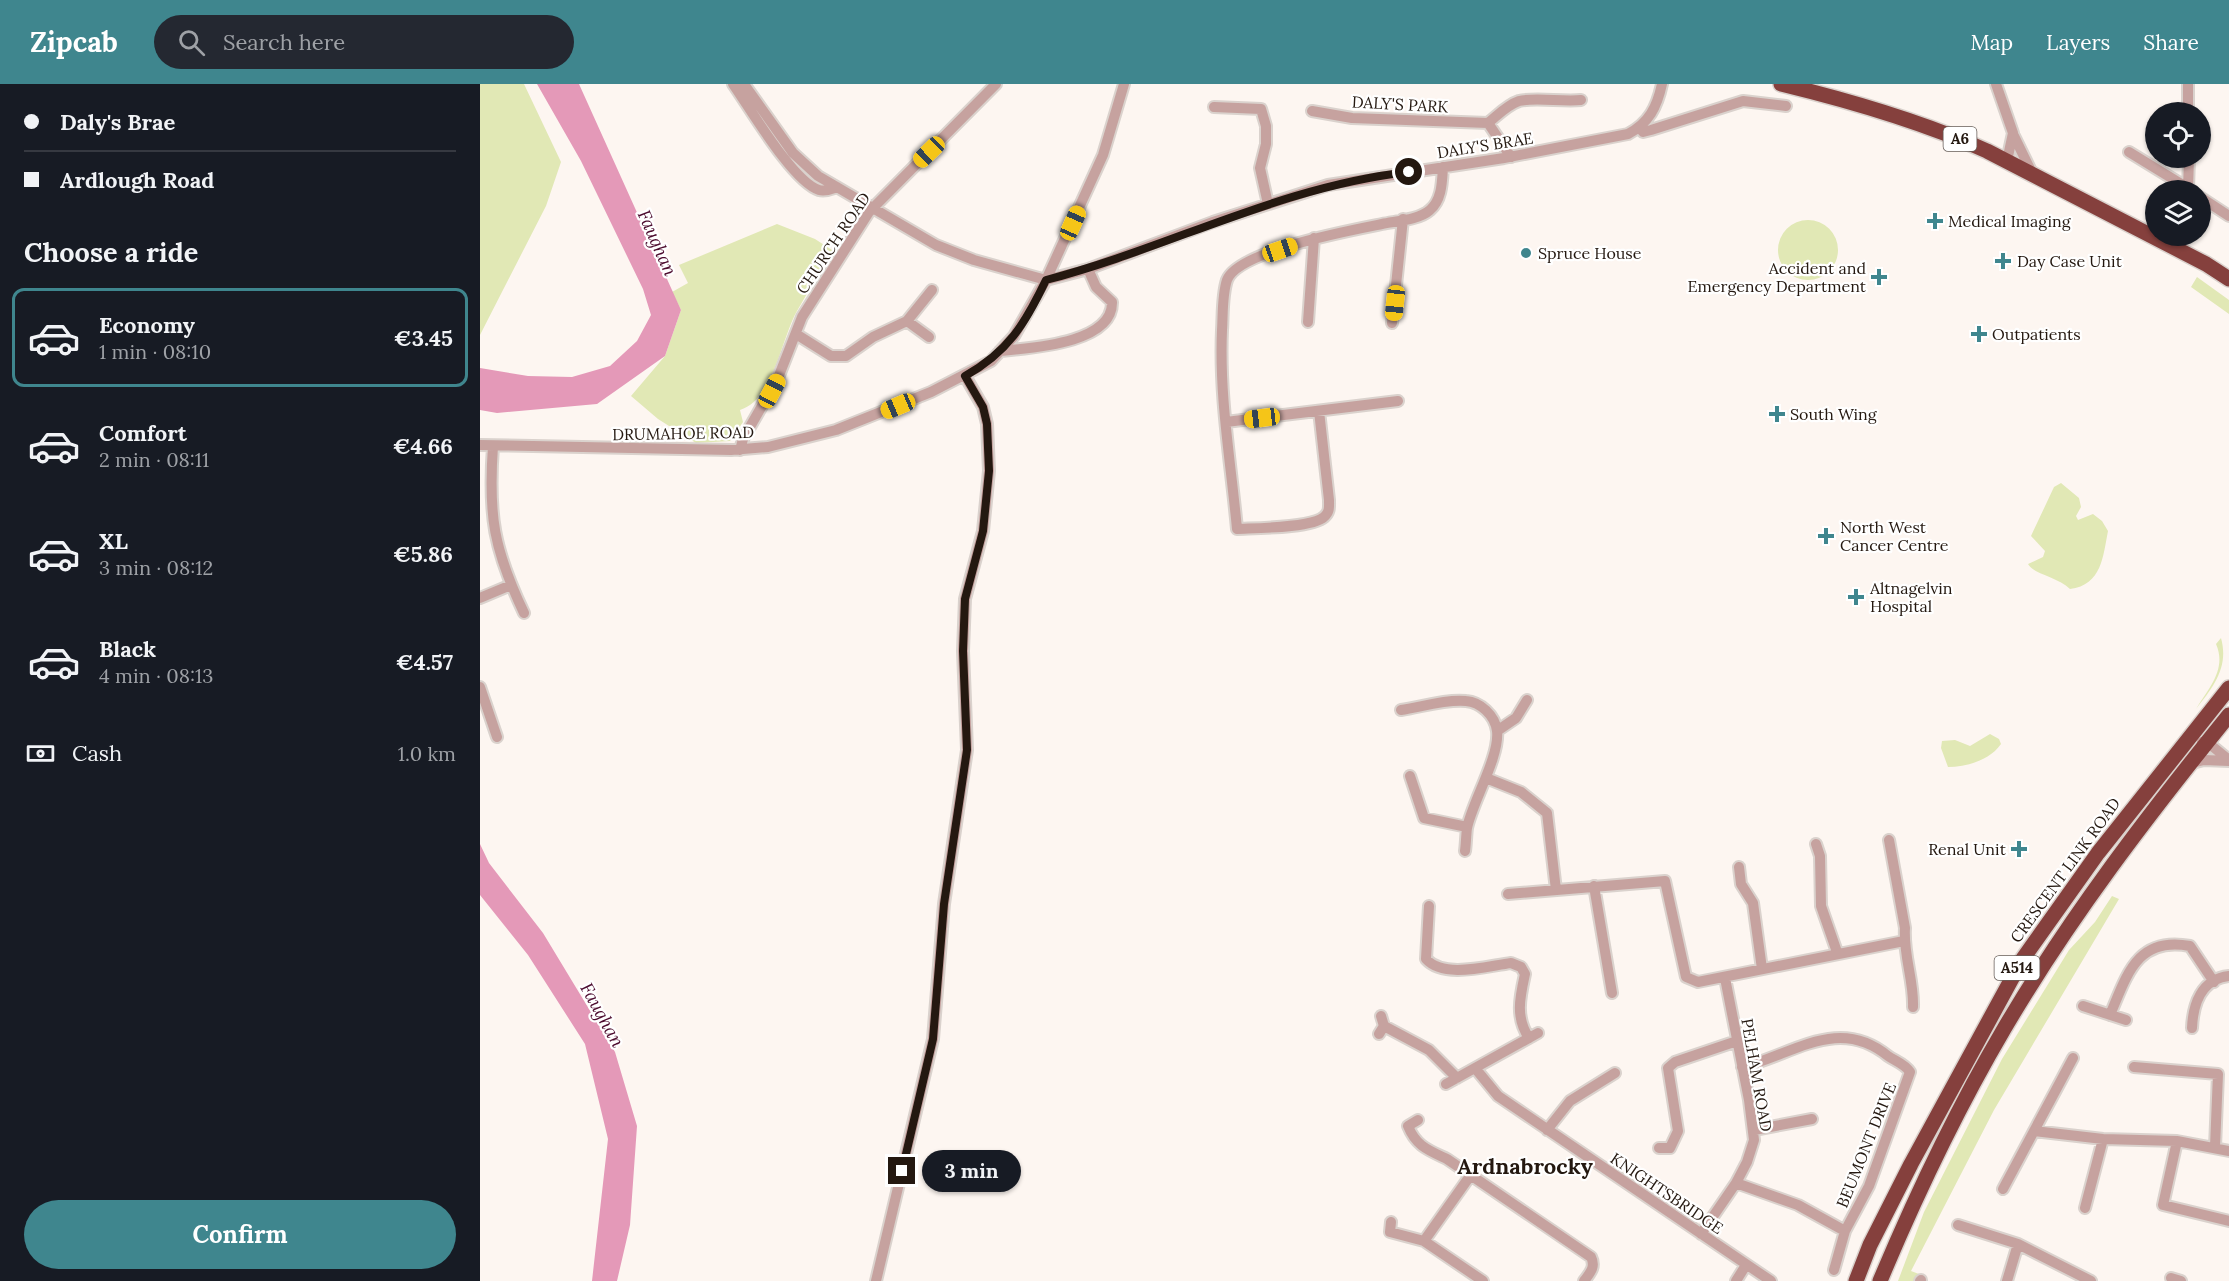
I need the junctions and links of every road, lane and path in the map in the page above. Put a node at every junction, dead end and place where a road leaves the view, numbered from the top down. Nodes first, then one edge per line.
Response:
1 (734, 84) edge
2 (744, 84) edge
3 (996, 84) edge
4 (1124, 84) edge
5 (1662, 84) edge
6 (1781, 84) edge
7 (1996, 84) edge
8 (2188, 84) edge
9 (1581, 100) dead end
10 (2188, 102) edge
11 (1786, 106) dead end
12 (1214, 107) dead end
13 (1312, 111) dead end
14 (1488, 123) junction
15 (1640, 128) junction
16 (2013, 133) junction
17 (2129, 152) dead end
18 (1511, 157) junction
19 (2007, 161) junction
20 (1443, 168) junction
21 (801, 170) junction
22 (2033, 174) junction
23 (2174, 180) edge
24 (1268, 204) junction
25 (2211, 204) edge
26 (872, 207) junction
27 (2229, 216) edge
28 (1403, 219) junction
29 (1314, 238) junction
30 (1089, 269) junction
31 (2229, 279) edge
32 (1046, 280) junction
33 (932, 290) dead end
34 (908, 321) junction
35 (1308, 322) dead end
36 (1392, 323) dead end
37 (796, 334) junction
38 (929, 337) dead end
39 (1000, 351) junction
40 (965, 376) junction
41 (1398, 401) dead end
42 (1319, 411) junction
43 (1226, 422) junction
44 (480, 445) edge
45 (493, 446) junction
46 (740, 450) junction
47 (511, 585) junction
48 (480, 598) edge
49 (524, 613) dead end
50 (480, 687) edge
51 (2229, 688) edge
52 (1527, 700) dead end
53 (1401, 710) dead end
54 (2229, 715) edge
55 (1497, 730) junction
56 (497, 736) dead end
57 (2186, 740) junction
58 (2207, 742) junction
59 (2229, 760) edge
60 (2192, 763) junction
61 (1410, 776) dead end
62 (1486, 778) junction
63 (1467, 827) junction
64 (1889, 840) dead end
65 (1816, 843) dead end
66 (1465, 851) dead end
67 (1739, 867) dead end
68 (1594, 886) junction
69 (1556, 890) junction
70 (1509, 894) dead end
71 (1429, 906) dead end
72 (1904, 941) junction
73 (1838, 952) junction
74 (1762, 969) junction
75 (2229, 976) edge
76 (1725, 978) junction
77 (2214, 982) junction
78 (1612, 993) dead end
79 (2083, 1006) dead end
80 (1913, 1007) dead end
81 (2110, 1016) junction
82 (2126, 1020) dead end
83 (1381, 1025) dead end
84 (2192, 1028) dead end
85 (1737, 1041) junction
86 (2073, 1058) dead end
87 (1742, 1067) junction
88 (2134, 1067) dead end
89 (1475, 1068) junction
90 (1457, 1078) junction
91 (1612, 1080) dead end
92 (1446, 1084) dead end
93 (1812, 1119) dead end
94 (1418, 1120) dead end
95 (1547, 1130) junction
96 (1754, 1130) junction
97 (2034, 1131) junction
98 (2103, 1139) junction
99 (2176, 1141) junction
100 (2215, 1147) junction
101 (1659, 1148) dead end
102 (2229, 1151) edge
103 (1470, 1176) junction
104 (1736, 1183) junction
105 (2003, 1189) dead end
106 (2085, 1209) dead end
107 (2229, 1221) edge
108 (1391, 1222) dead end
109 (1958, 1225) dead end
110 (1845, 1231) junction
111 (1701, 1234) junction
112 (1425, 1241) junction
113 (2018, 1244) junction
114 (1746, 1265) junction
115 (1834, 1270) dead end
116 (1476, 1279) edge
117 (876, 1281) edge
118 (1584, 1281) edge
119 (1736, 1281) edge
120 (1771, 1281) edge
121 (1856, 1281) edge
122 (1880, 1281) edge
123 (2007, 1281) edge
124 (2091, 1281) edge

1 - 21 street
2 - 21 street
3 - 26 street, CHURCH ROAD
4 - 32 street, DRUMAHOE ROAD
5 - 15 street
6 - 19 highway, A6
7 - 16 street
8 - 10 street
9 - 14 street
11 - 15 street, DALY'S BRAE
12 - 24 street
13 - 14 street, DALY'S PARK
14 - 18 street
15 - 18 street, DALY'S BRAE
16 - 19 street
16 - 22 street
17 - 23 street
18 - 20 street, DALY'S BRAE
19 - 22 highway, A6
20 - 24 street, DALY'S BRAE
20 - 28 street
21 - 26 street
22 - 31 highway, A6
24 - 30 street, DALY'S BRAE
25 - 27 street
26 - 32 street
26 - 37 street, CHURCH ROAD
28 - 29 street
28 - 36 street
29 - 35 street
29 - 43 street
30 - 32 street, DALY'S BRAE
30 - 39 street
32 - 39 street, DRUMAHOE ROAD
33 - 34 street
34 - 37 street
34 - 38 street
37 - 46 street, CHURCH ROAD
39 - 40 street, DRUMAHOE ROAD
40 - 46 street, DRUMAHOE ROAD
40 - 117 street
41 - 42 street
42 - 43 street
42 - 43 street
44 - 45 street, DRUMAHOE ROAD
45 - 46 street, DRUMAHOE ROAD
45 - 47 street
47 - 48 street
47 - 49 street
50 - 56 street
51 - 57 highway, CRESCENT LINK ROAD / A514
52 - 55 street
53 - 55 street
54 - 58 highway, A514
55 - 62 street
57 - 58 street
57 - 121 highway, CRESCENT LINK ROAD / A514
58 - 59 street
58 - 60 highway, A514
59 - 60 street
60 - 122 highway, A514
61 - 63 street
62 - 63 street
62 - 69 street
63 - 66 street
64 - 72 street
65 - 73 street
67 - 74 street
68 - 69 street
68 - 76 street
68 - 78 street
69 - 70 street
71 - 89 street
72 - 73 street
72 - 80 street
73 - 74 street
74 - 76 street
75 - 77 street
76 - 85 street, PELHAM ROAD
77 - 81 street
77 - 84 street
79 - 81 street
81 - 82 street
83 - 90 street
85 - 87 street, PELHAM ROAD
85 - 101 street
86 - 97 street
87 - 96 street, PELHAM ROAD
87 - 110 street, BEUMONT DRIVE
88 - 100 street
89 - 90 street
89 - 95 street, KNIGHTSBRIDGE
90 - 92 street
91 - 95 street
93 - 96 street
94 - 103 street
95 - 111 street, KNIGHTSBRIDGE
96 - 104 street, PELHAM ROAD
97 - 98 street
97 - 105 street
98 - 99 street
98 - 106 street
99 - 100 street
99 - 107 street
100 - 102 street
103 - 112 street
103 - 118 street
104 - 110 street, BEUMONT DRIVE
104 - 111 street, PELHAM ROAD
108 - 112 street
109 - 113 street
110 - 115 street, BEUMONT DRIVE
111 - 114 street, KNIGHTSBRIDGE
112 - 116 street
113 - 123 street
113 - 124 street
114 - 119 street
114 - 120 street, KNIGHTSBRIDGE

